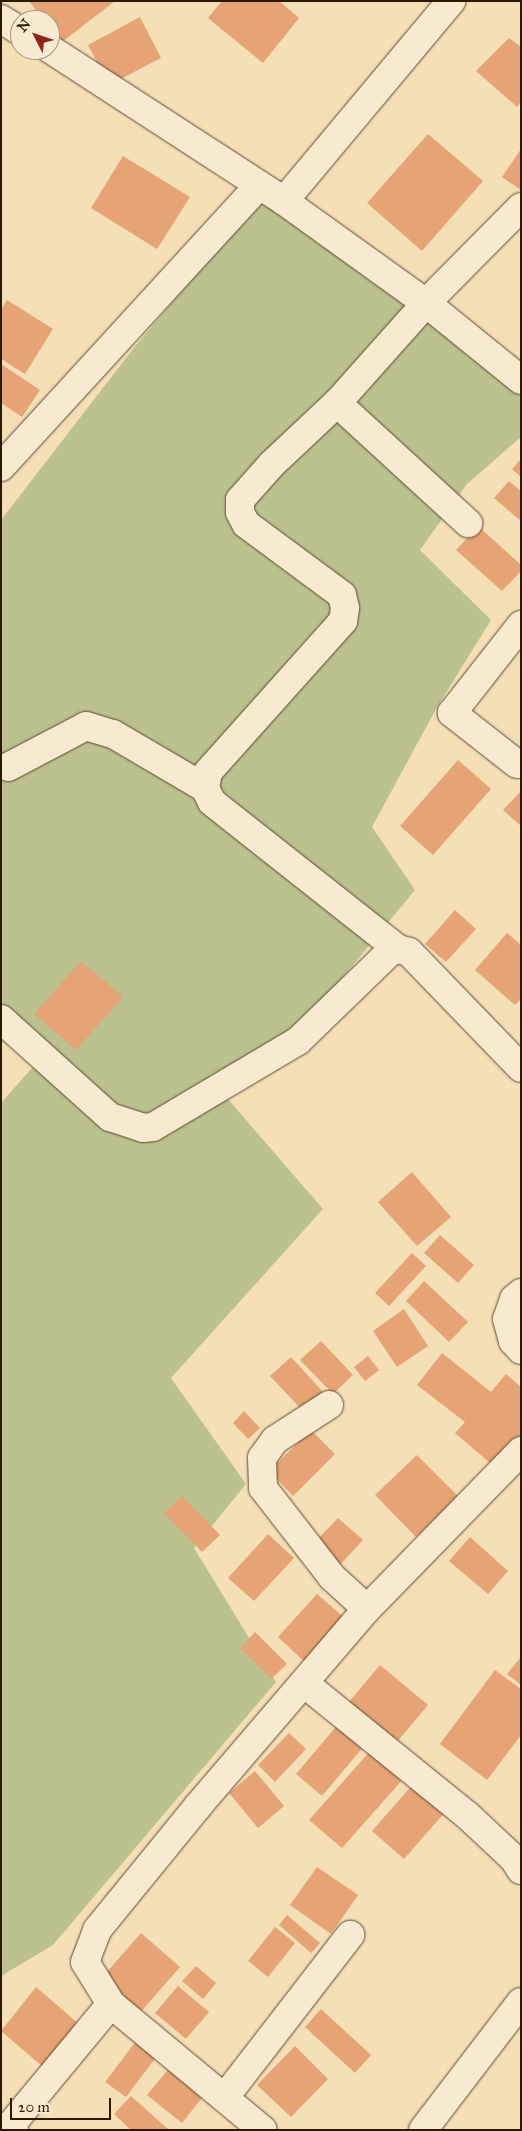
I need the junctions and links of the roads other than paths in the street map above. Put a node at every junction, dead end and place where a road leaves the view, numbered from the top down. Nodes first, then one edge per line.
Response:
1 (451, 1) edge
2 (60, 55) edge
3 (259, 184) junction
4 (284, 201) junction
5 (521, 207) edge
6 (426, 303) junction
7 (521, 380) edge
8 (337, 403) junction
9 (1, 467) edge
10 (468, 523) dead end
11 (521, 625) edge
12 (517, 764) dead end
13 (8, 768) dead end
14 (205, 788) junction
15 (398, 949) junction
16 (1, 1019) edge
17 (521, 1068) edge
18 (521, 1292) edge
19 (521, 1350) edge
20 (329, 1405) dead end
21 (521, 1451) edge
22 (368, 1609) junction
23 (305, 1684) junction
24 (521, 1870) edge
25 (350, 1935) dead end
26 (521, 2002) edge
27 (111, 2004) junction
28 (224, 2097) junction
29 (14, 2130) edge
30 (263, 2130) edge
31 (424, 2130) edge

1 - 4 street
2 - 3 street
3 - 4 street
3 - 9 street
4 - 6 street
5 - 6 street
6 - 7 street
6 - 8 street
8 - 10 street
8 - 14 street
11 - 12 street
13 - 14 street
14 - 15 street
15 - 16 street
15 - 17 street
18 - 19 street
20 - 22 street
21 - 22 street
22 - 23 street
23 - 24 street
23 - 27 street
25 - 28 street
26 - 31 street
27 - 28 street
27 - 29 street
28 - 30 street

